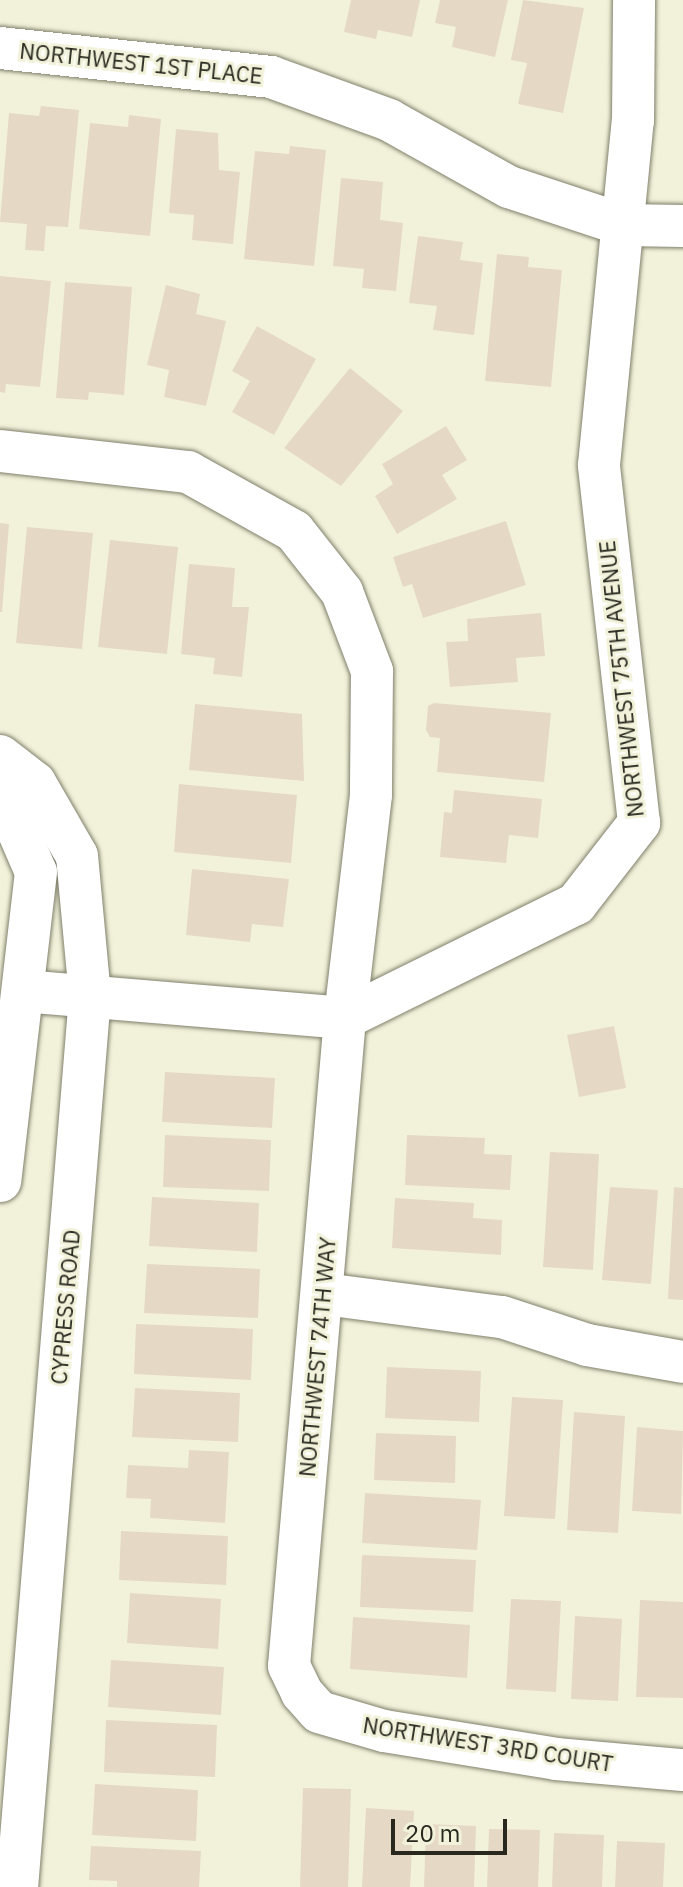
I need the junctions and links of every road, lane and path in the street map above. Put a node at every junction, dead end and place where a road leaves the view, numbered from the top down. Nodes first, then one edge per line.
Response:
1 (634, 0) edge
2 (0, 48) edge
3 (624, 225) junction
4 (683, 226) edge
5 (0, 451) edge
6 (0, 756) edge
7 (0, 789) edge
8 (23, 991) junction
9 (90, 996) junction
10 (345, 1018) junction
11 (0, 1181) edge
12 (324, 1294) junction
13 (683, 1362) edge
14 (302, 1693) joint
15 (683, 1770) edge
16 (17, 1887) edge

1 - 3 street, NORTHWEST 75TH AVENUE
2 - 3 street, NORTHWEST 1ST PLACE
3 - 4 street, NORTHWEST 1ST PLACE
3 - 10 street, NORTHWEST 75TH AVENUE
5 - 10 street, NORTHWEST 74TH WAY
6 - 9 street, CYPRESS ROAD
7 - 8 street
8 - 9 street
8 - 11 street
9 - 10 street
9 - 16 street, CYPRESS ROAD
10 - 12 street, NORTHWEST 74TH WAY
12 - 13 street
12 - 14 street, NORTHWEST 74TH WAY
14 - 15 street, NORTHWEST 3RD COURT

